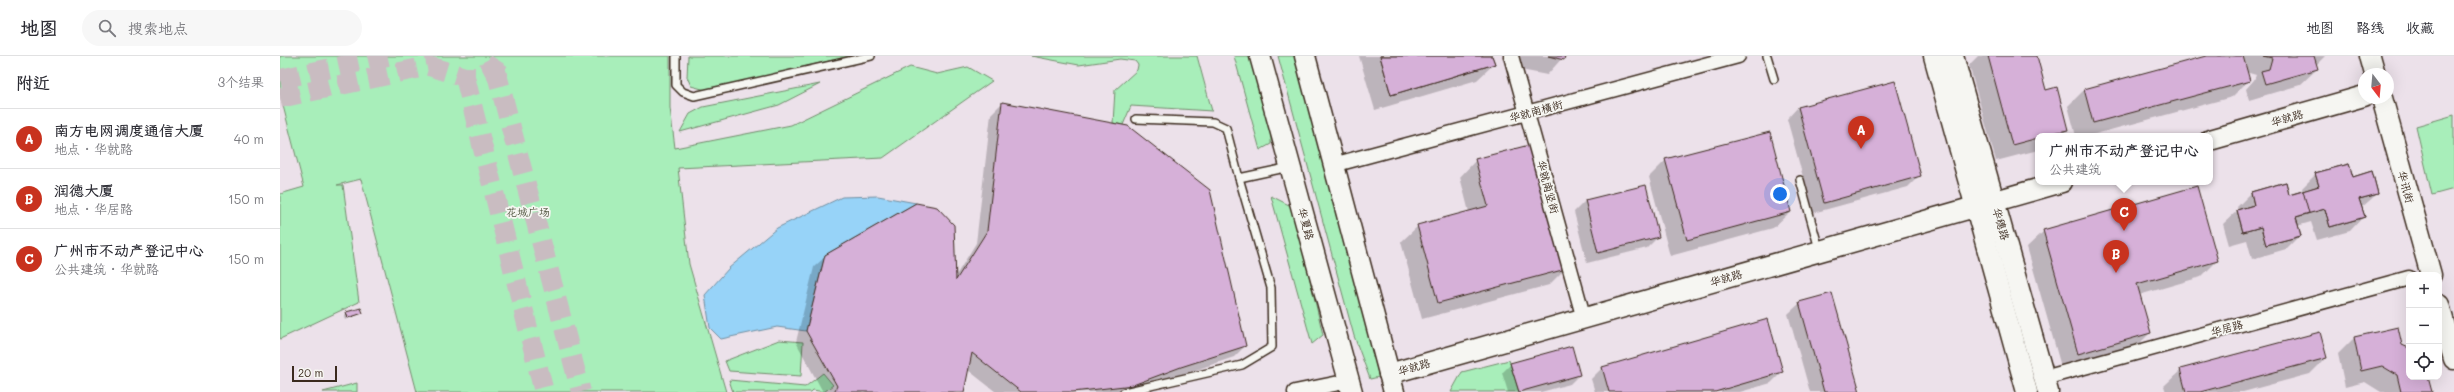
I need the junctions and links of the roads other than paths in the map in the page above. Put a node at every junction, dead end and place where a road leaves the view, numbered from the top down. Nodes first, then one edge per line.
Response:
1 (676, 56) edge
2 (871, 56) edge
3 (1305, 56) edge
4 (1511, 56) edge
5 (1738, 56) edge
6 (1767, 56) edge
7 (1934, 56) edge
8 (1953, 56) edge
9 (2370, 56) edge
10 (1261, 58) edge
11 (2373, 68) edge
12 (1774, 79) dead end
13 (2358, 98) edge
14 (2384, 104) edge
15 (1527, 113) junction
16 (1136, 119) dead end
17 (2213, 139) edge
18 (1333, 165) junction
19 (1290, 167) junction
20 (1239, 178) junction
21 (1800, 180) dead end
22 (2052, 185) edge
23 (1994, 202) junction
24 (1975, 207) junction
25 (1820, 251) junction
26 (2426, 272) edge
27 (2406, 279) edge
28 (2440, 308) edge
29 (1584, 319) junction
30 (2454, 360) edge
31 (1391, 383) edge
32 (2046, 385) edge
33 (1351, 387) edge
34 (1124, 392) edge
35 (1295, 392) edge
36 (2027, 392) edge

1 - 2 lane
3 - 18 street
4 - 15 street, 华就南竖街
5 - 15 street, 华就南横街
6 - 12 lane
7 - 24 street, 华穗路
8 - 23 street, 华穗路
9 - 11 street
10 - 19 street, 华夏路
13 - 17 street, 华就路
14 - 26 street, 华讯街
15 - 18 street, 华就南横街
15 - 29 street, 华就南竖街
16 - 20 lane
18 - 31 street
19 - 20 lane
19 - 33 street, 华夏路
20 - 34 lane
21 - 25 lane
22 - 23 street, 华就路
23 - 24 street, 华就路
23 - 32 street, 华穗路
24 - 25 street, 华就路
24 - 36 street, 华穗路
25 - 29 street, 华就路
27 - 32 street, 华居路
28 - 30 street
29 - 31 street, 华就路
33 - 35 street

